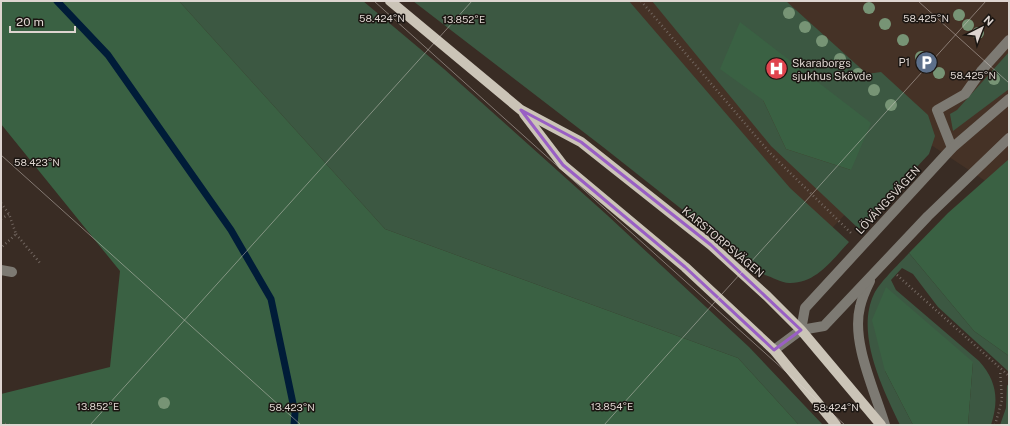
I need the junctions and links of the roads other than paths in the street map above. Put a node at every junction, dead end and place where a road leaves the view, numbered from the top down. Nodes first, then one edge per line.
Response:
1 (390, 1) edge
2 (1009, 40) edge
3 (1009, 99) edge
4 (521, 110) junction
5 (1009, 138) edge
6 (952, 148) junction
7 (1, 270) edge
8 (12, 272) dead end
9 (872, 275) junction
10 (800, 330) junction
11 (774, 350) junction
12 (836, 425) edge
13 (881, 425) edge
14 (885, 425) edge

1 - 4 main road, KARSTORPSVÄGEN
2 - 6 street
3 - 6 street, LÖVÄNGSVÄGEN
4 - 10 main road, KARSTORPSVÄGEN
4 - 11 main road, KARSTORPSVÄGEN
5 - 9 street
6 - 10 street, LÖVÄNGSVÄGEN
7 - 8 street
9 - 10 street
9 - 14 street
10 - 11 street
10 - 13 main road, KARSTORPSVÄGEN
11 - 12 main road, KARSTORPSVÄGEN

